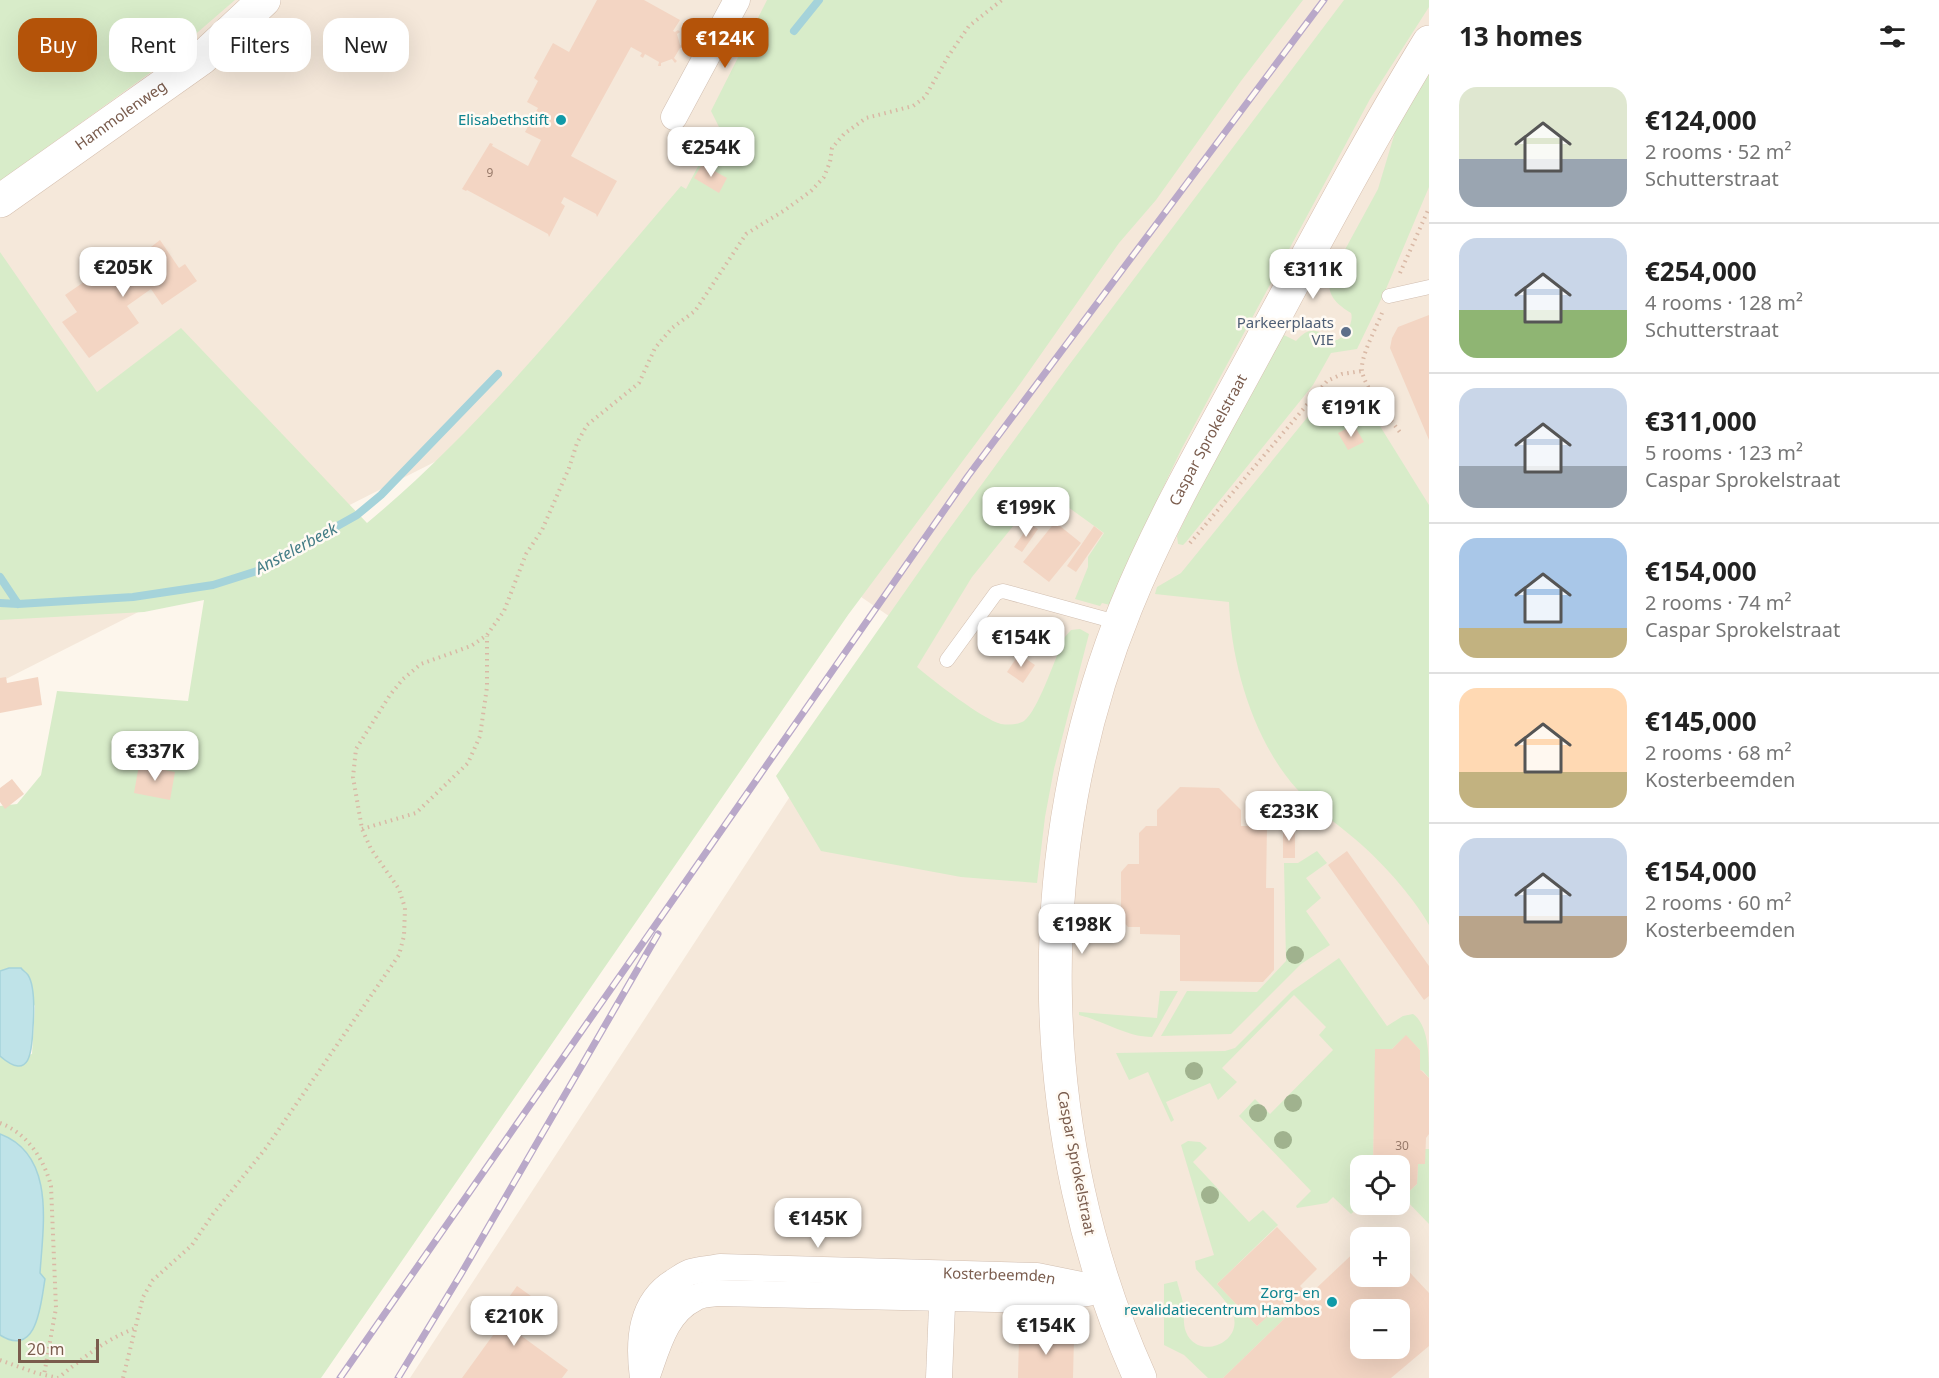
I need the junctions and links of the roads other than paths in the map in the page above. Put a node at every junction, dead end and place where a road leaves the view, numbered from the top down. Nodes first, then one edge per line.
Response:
1 (264, 0) edge
2 (737, 0) edge
3 (1429, 42) edge
4 (674, 117) dead end
5 (0, 201) edge
6 (1429, 287) edge
7 (1389, 296) road end
8 (1120, 623) junction
9 (947, 660) dead end
10 (943, 1286) junction
11 (1106, 1290) junction
12 (645, 1378) edge
13 (939, 1378) edge
14 (1140, 1378) edge

1 - 5 main road, Hammolenweg
2 - 4 street
3 - 8 main road, Caspar Sprokelstraat
6 - 7 lane
8 - 9 lane
8 - 11 main road, Caspar Sprokelstraat
10 - 11 street, Kosterbeemden
10 - 12 street, Kosterbeemden
10 - 13 street
11 - 14 main road, Caspar Sprokelstraat

